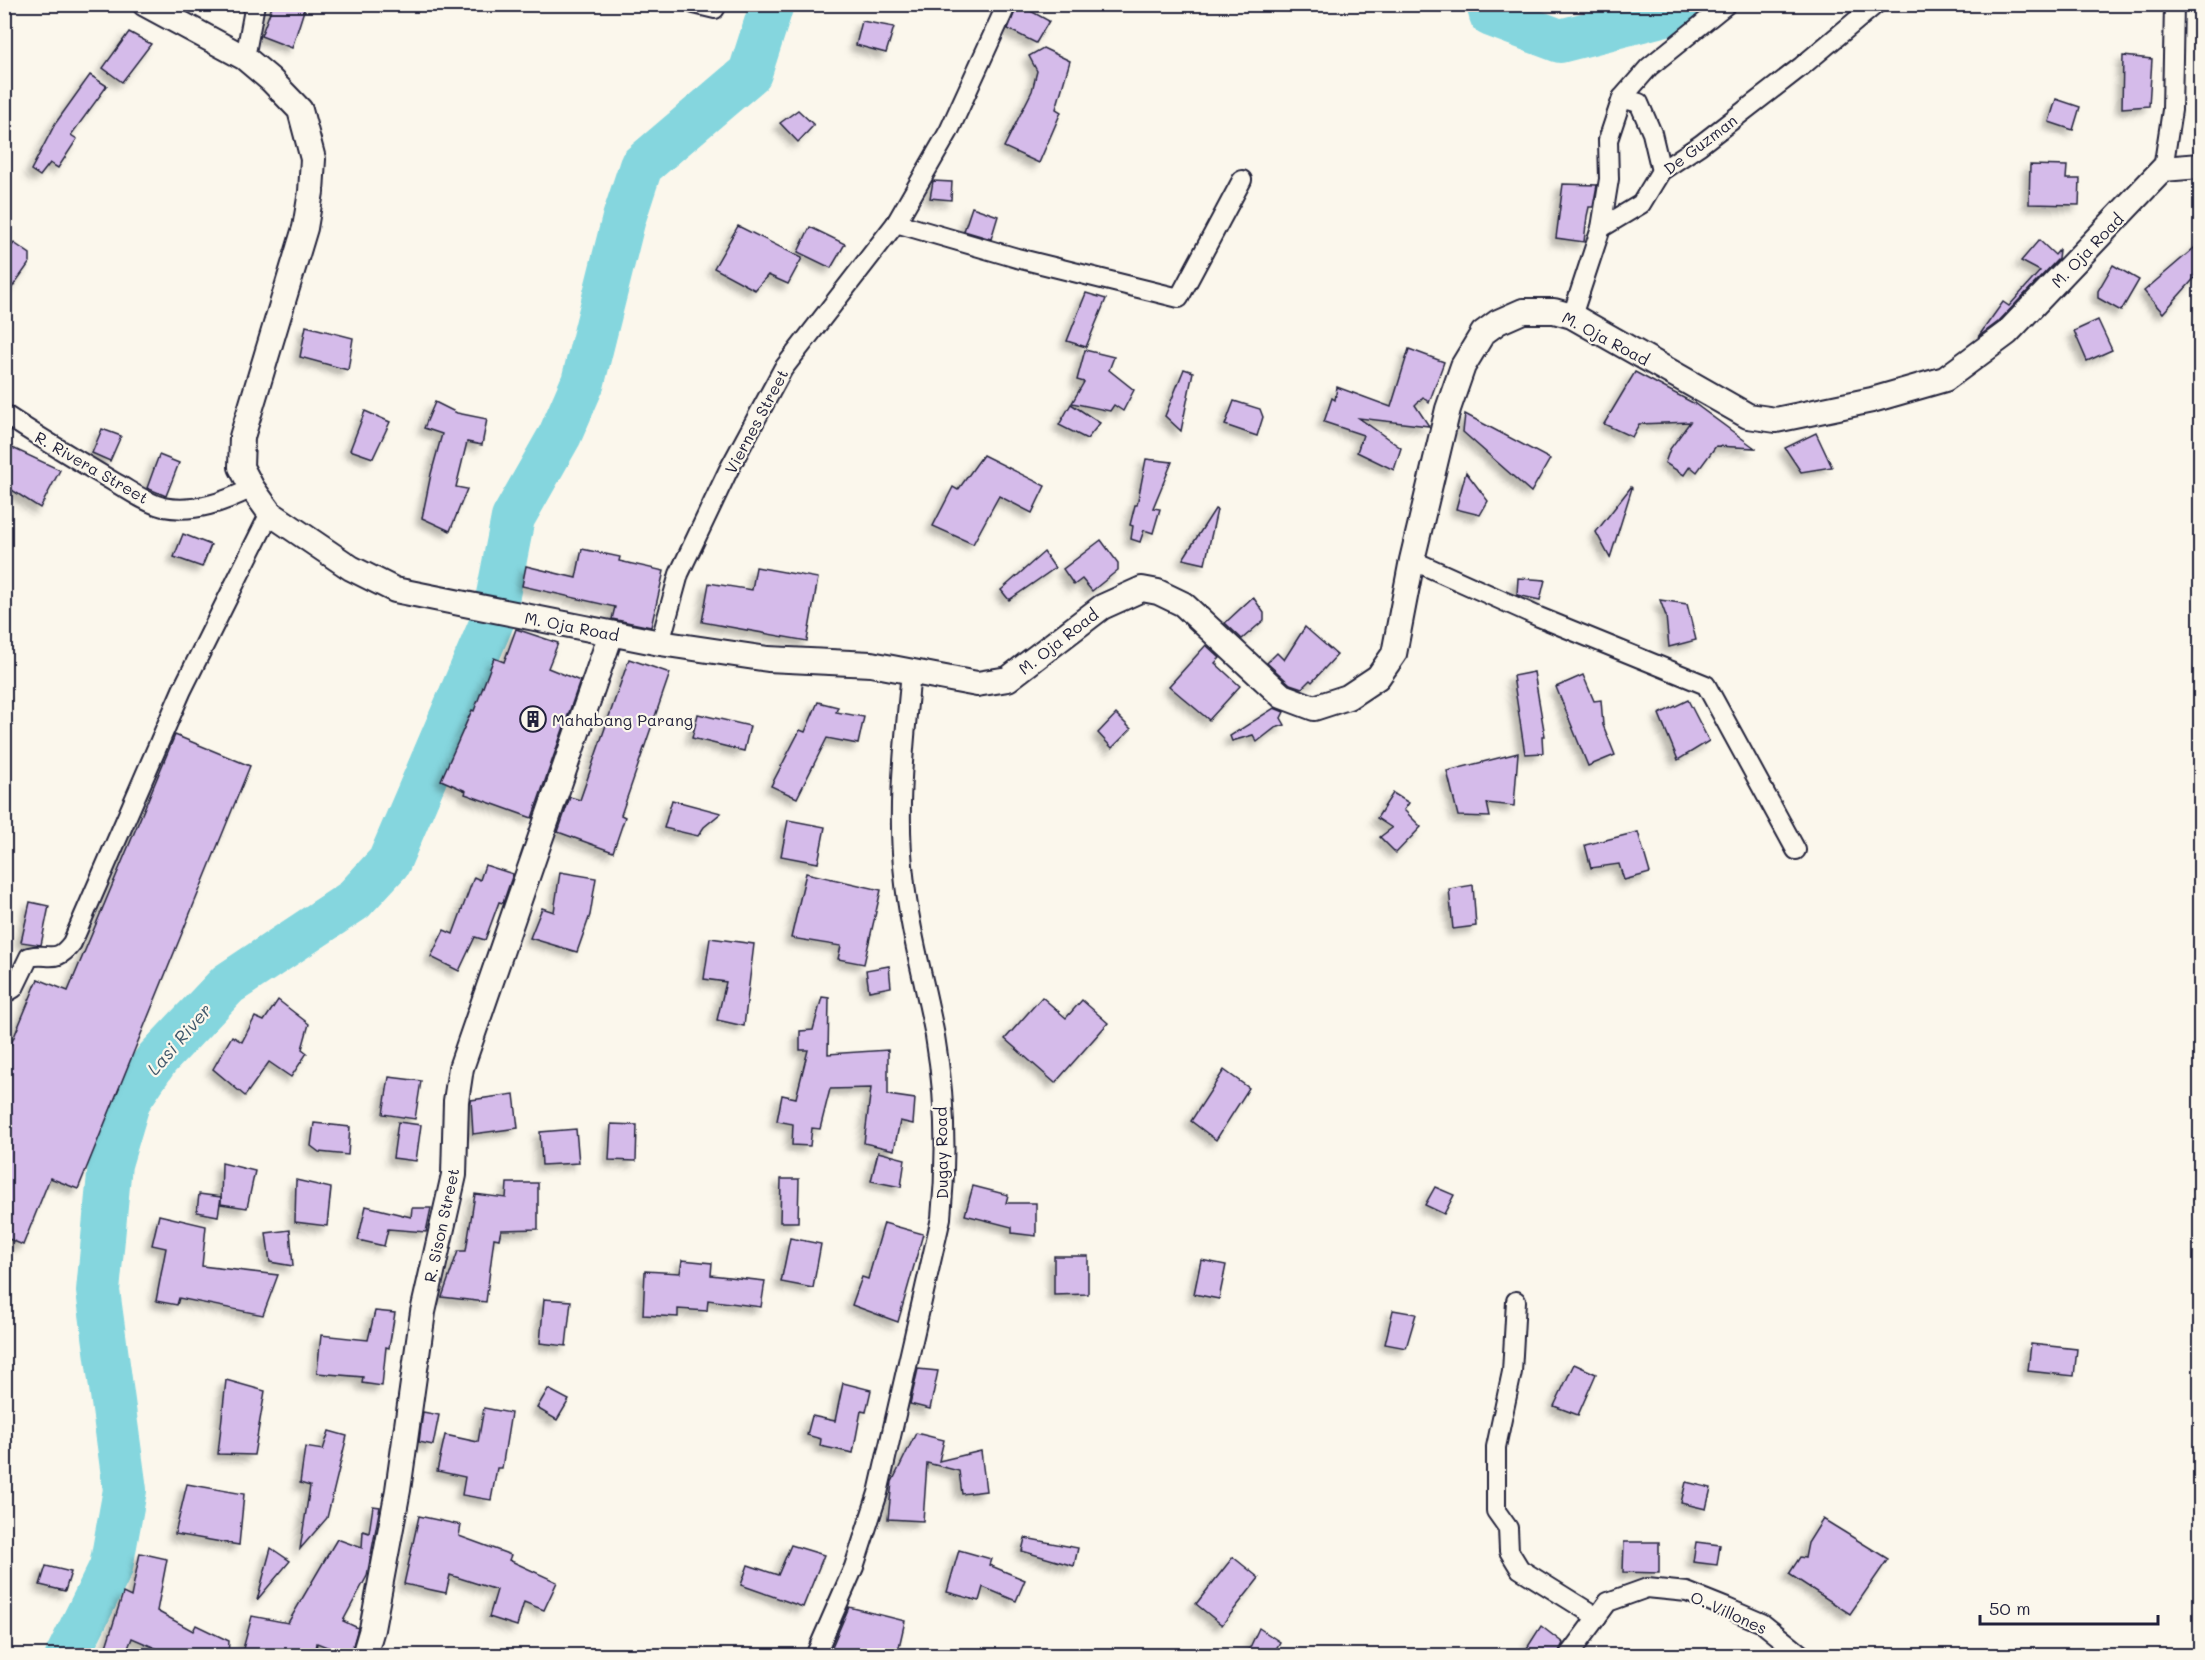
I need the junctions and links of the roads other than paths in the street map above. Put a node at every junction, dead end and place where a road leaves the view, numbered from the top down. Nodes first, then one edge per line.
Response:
1 (146, 4) edge
2 (255, 4) edge
3 (694, 4) edge
4 (1007, 4) edge
5 (1727, 4) edge
6 (1876, 4) edge
7 (2174, 4) edge
8 (716, 7) edge
9 (245, 58) junction
10 (1623, 98) junction
11 (2200, 166) edge
12 (2163, 169) junction
13 (1661, 171) junction
14 (1242, 180) dead end
15 (896, 223) junction
16 (1601, 228) junction
17 (1572, 316) junction
18 (4, 414) edge
19 (252, 488) junction
20 (270, 513) junction
21 (1412, 560) junction
22 (611, 634) junction
23 (660, 643) junction
24 (910, 671) junction
25 (1796, 850) dead end
26 (4, 994) edge
27 (1516, 1301) dead end
28 (1597, 1617) junction
29 (364, 1656) edge
30 (816, 1656) edge
31 (1568, 1656) edge
32 (1803, 1656) edge

1 - 9 street, M. Oja Road
2 - 9 street
3 - 8 street
4 - 15 street, Viernes Street
5 - 10 street
6 - 13 street, De Guzman
7 - 12 street
9 - 19 street, M. Oja Road
10 - 13 street
10 - 16 street
11 - 12 street
12 - 17 street, M. Oja Road
13 - 16 street, De Guzman
14 - 15 street
15 - 23 street, Viernes Street
16 - 17 street
17 - 21 street, M. Oja Road
18 - 19 street, R. Rivera Street
19 - 20 street, M. Oja Road
20 - 22 street, M. Oja Road
20 - 26 street
21 - 24 street, M. Oja Road
21 - 25 street
22 - 23 street, M. Oja Road
22 - 29 street, R. Sison Street
23 - 24 street, M. Oja Road
24 - 30 street, Dugay Road
27 - 28 street
28 - 31 street, O. Villones
28 - 32 street, O. Villones

